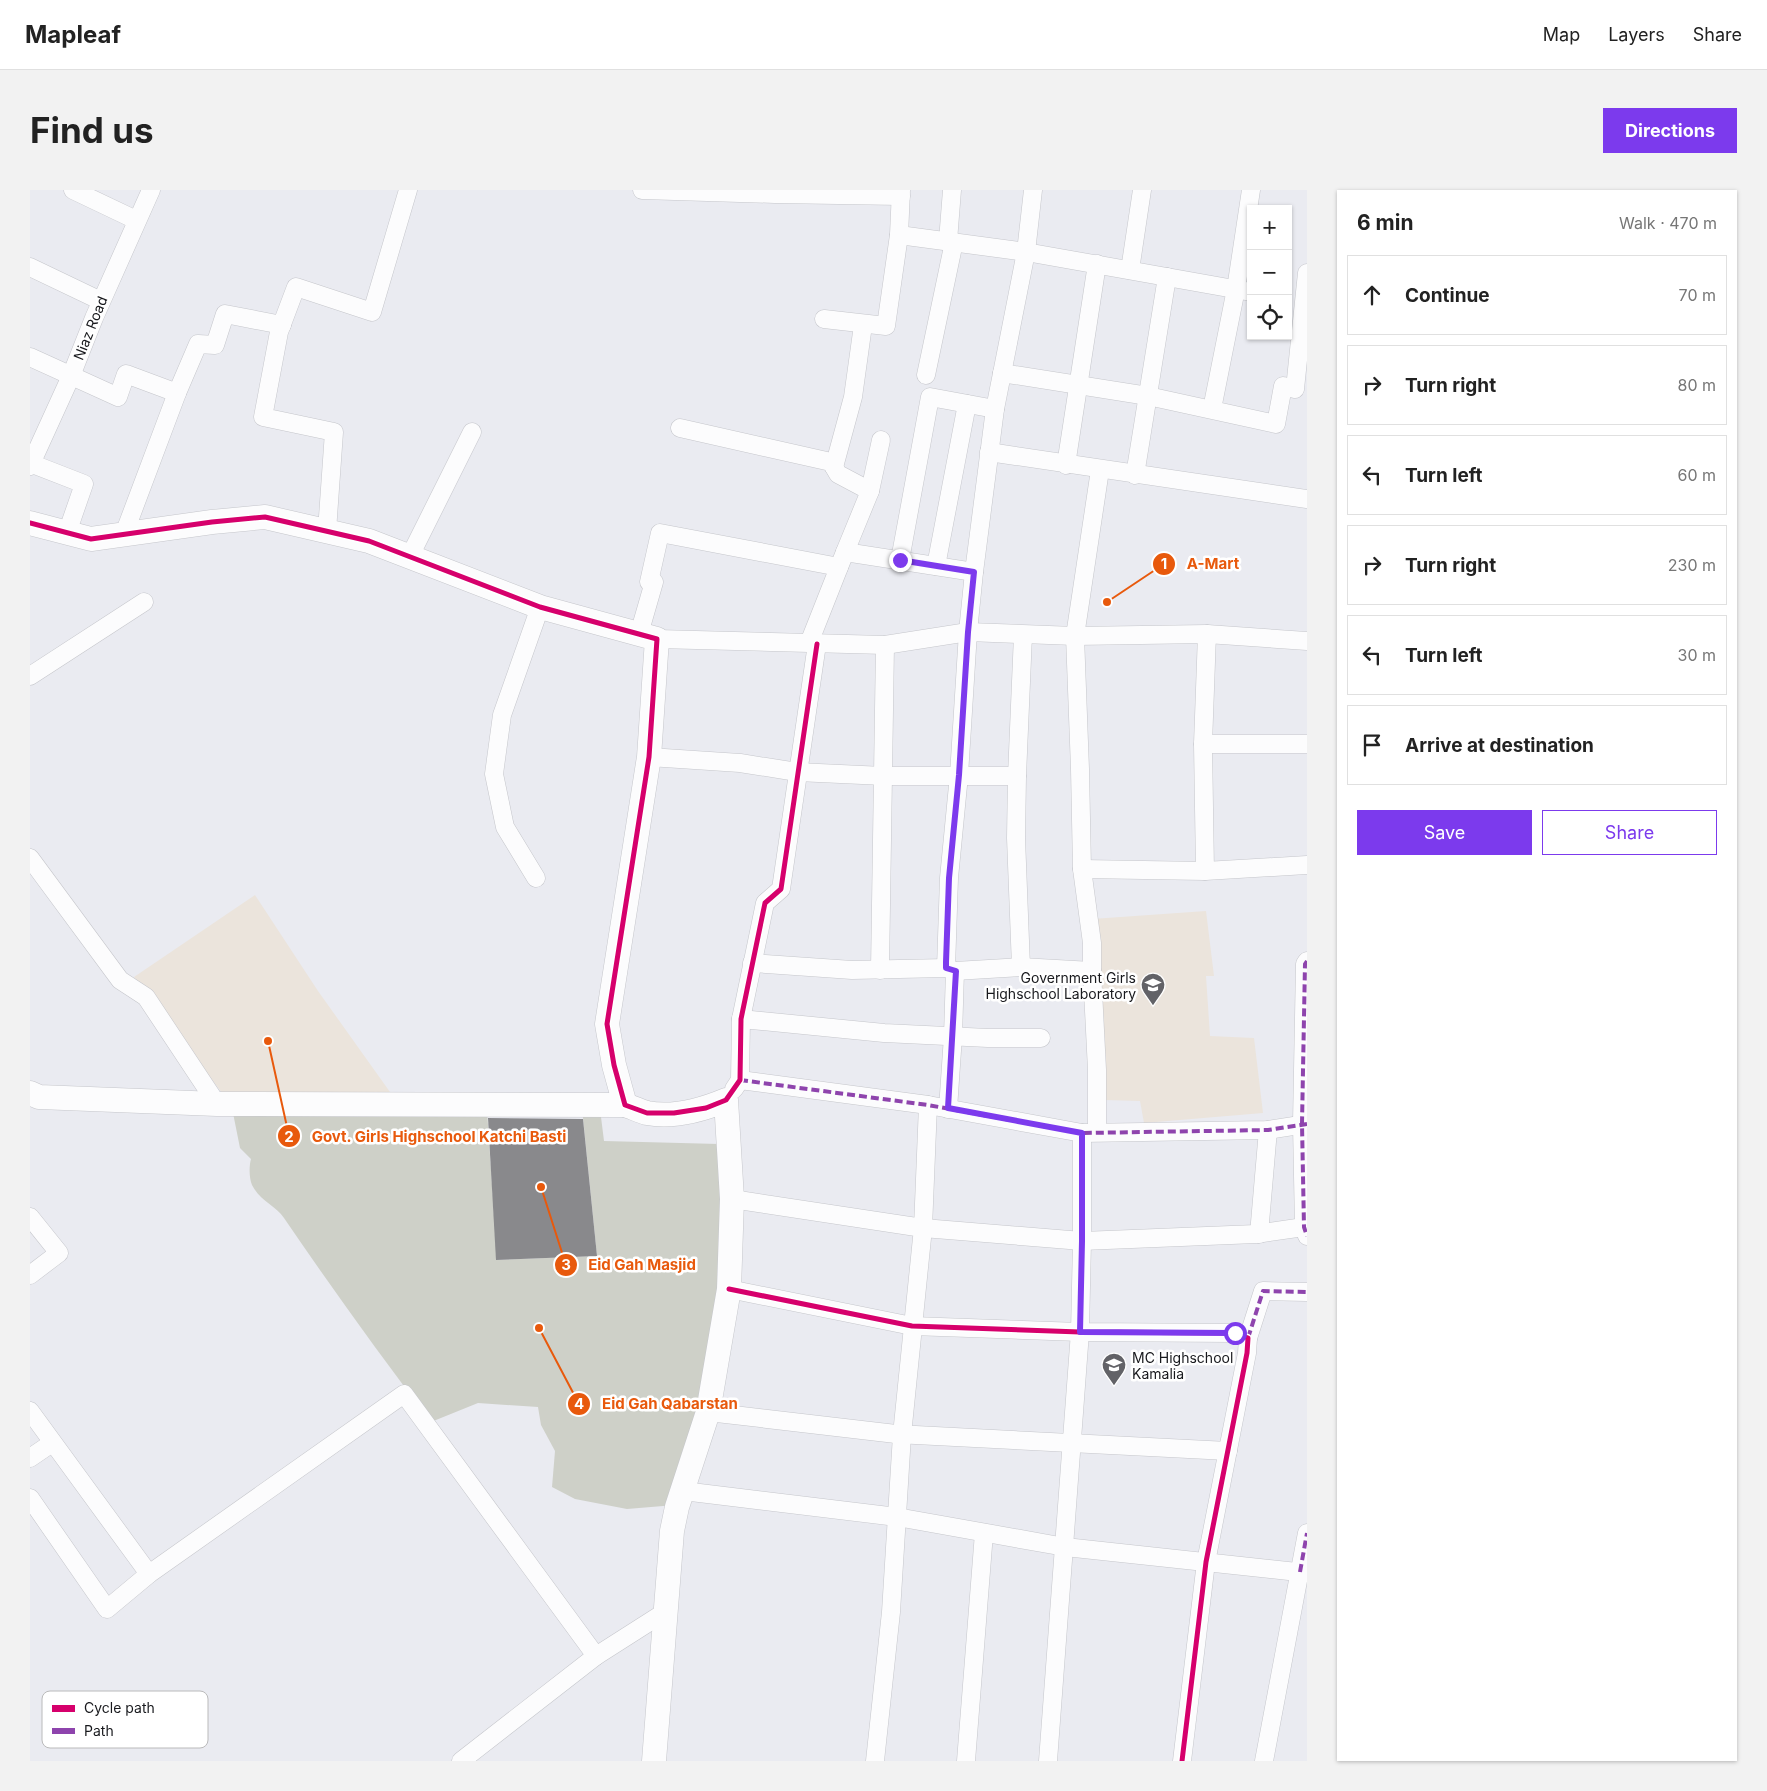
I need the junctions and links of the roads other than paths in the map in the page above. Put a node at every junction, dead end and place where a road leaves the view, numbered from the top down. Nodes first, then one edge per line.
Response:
1 (73, 190) edge
2 (151, 190) edge
3 (408, 190) edge
4 (642, 190) edge
5 (952, 190) edge
6 (1033, 190) edge
7 (1142, 190) edge
8 (1250, 190) edge
9 (901, 193) edge
10 (136, 220) junction
11 (899, 235) junction
12 (951, 242) junction
13 (1026, 252) junction
14 (1097, 264) junction
15 (30, 267) edge
16 (1130, 270) junction
17 (1307, 273) edge
18 (1167, 277) junction
19 (1243, 290) edge
20 (1300, 300) edge
21 (101, 301) junction
22 (824, 319) dead end
23 (282, 325) junction
24 (863, 325) junction
25 (30, 358) edge
26 (1002, 373) junction
27 (926, 375) dead end
28 (71, 376) junction
29 (1078, 384) junction
30 (177, 393) junction
31 (1148, 396) junction
32 (967, 404) junction
33 (995, 409) junction
34 (1212, 409) junction
35 (680, 428) dead end
36 (472, 432) dead end
37 (882, 440) dead end
38 (989, 452) junction
39 (1066, 464) junction
40 (30, 465) edge
41 (834, 467) junction
42 (1100, 470) junction
43 (1135, 475) junction
44 (870, 491) junction
45 (1307, 499) edge
46 (30, 523) edge
47 (327, 531) junction
48 (66, 532) junction
49 (124, 534) junction
50 (410, 556) junction
51 (842, 560) junction
52 (900, 560) junction
53 (936, 566) junction
54 (974, 572) junction
55 (144, 602) dead end
56 (540, 607) junction
57 (968, 632) junction
58 (1207, 634) junction
59 (1023, 635) junction
60 (1076, 636) junction
61 (648, 637) junction
62 (1307, 641) edge
63 (813, 644) junction
64 (885, 645) junction
65 (30, 676) edge
66 (1203, 744) junction
67 (1307, 744) edge
68 (649, 757) junction
69 (798, 772) junction
70 (959, 775) junction
71 (884, 776) junction
72 (1017, 776) junction
73 (30, 858) edge
74 (1307, 865) edge
75 (1082, 869) junction
76 (1205, 871) junction
77 (536, 878) dead end
78 (1307, 961) edge
79 (752, 962) junction
80 (1021, 967) junction
81 (880, 970) junction
82 (951, 970) junction
83 (1092, 971) junction
84 (741, 1020) junction
85 (953, 1036) junction
86 (1041, 1038) dead end
87 (740, 1080) junction
88 (33, 1095) edge
89 (726, 1100) junction
90 (217, 1104) junction
91 (625, 1105) junction
92 (928, 1105) junction
93 (948, 1108) junction
94 (1305, 1124) edge
95 (1268, 1130) junction
96 (1090, 1132) junction
97 (732, 1199) junction
98 (30, 1217) edge
99 (923, 1228) junction
100 (1305, 1232) edge
101 (1259, 1234) junction
102 (1082, 1241) junction
103 (30, 1275) edge
104 (728, 1288) junction
105 (1307, 1292) edge
106 (912, 1326) junction
107 (1080, 1332) junction
108 (1248, 1338) junction
109 (30, 1412) edge
110 (708, 1412) junction
111 (902, 1435) junction
112 (52, 1443) junction
113 (1071, 1444) junction
114 (1228, 1451) junction
115 (30, 1458) edge
116 (683, 1491) junction
117 (30, 1498) edge
118 (897, 1517) junction
119 (984, 1533) junction
120 (1307, 1533) edge
121 (1064, 1547) junction
122 (1206, 1562) junction
123 (1303, 1573) edge
124 (149, 1574) junction
125 (665, 1612) junction
126 (596, 1656) junction
127 (461, 1761) edge
128 (654, 1761) edge
129 (875, 1761) edge
130 (966, 1761) edge
131 (1048, 1761) edge
132 (1182, 1761) edge
133 (1264, 1761) edge

1 - 10 street
2 - 10 street, Niaz Road
3 - 23 street
4 - 9 street
5 - 12 street
6 - 13 street
7 - 16 street
8 - 19 street
9 - 11 street
10 - 21 street, Niaz Road
11 - 12 street
11 - 24 street
12 - 13 street
12 - 27 street
13 - 14 street
13 - 26 street
14 - 16 street
14 - 29 street
15 - 21 street
16 - 18 street
17 - 20 street
18 - 19 street
18 - 31 street
19 - 34 street
20 - 34 street
21 - 28 street, Niaz Road
22 - 24 street
23 - 30 street
23 - 47 street
24 - 41 street
25 - 28 street
26 - 29 street
26 - 33 street
28 - 30 street
28 - 40 street, Niaz Road
29 - 31 street
29 - 39 street
30 - 49 street
31 - 34 street
31 - 43 street
32 - 33 street
32 - 52 street
32 - 53 street
33 - 38 street
35 - 41 street
36 - 50 street
37 - 44 street
38 - 39 street
38 - 54 street
39 - 42 street
40 - 48 street
41 - 44 street
42 - 43 street
42 - 60 street
43 - 45 street
44 - 51 street
46 - 48 street
47 - 49 street
47 - 50 street
48 - 49 street
50 - 56 street
51 - 52 street
51 - 61 street
51 - 63 street
52 - 53 street
53 - 54 street
54 - 57 street
55 - 65 street
56 - 61 street
56 - 77 street
57 - 59 street
57 - 64 street
57 - 70 street
58 - 60 street
58 - 62 street
58 - 66 street
59 - 60 street
59 - 72 street
60 - 75 street
61 - 63 street
61 - 68 street
63 - 64 street
63 - 69 street
64 - 71 street
66 - 67 street
66 - 76 street
68 - 69 street
68 - 91 street
69 - 71 street
69 - 79 street
70 - 71 street
70 - 72 street
70 - 82 street
71 - 81 street
72 - 80 street
73 - 90 street
74 - 76 street
75 - 76 street
75 - 83 street
78 - 94 street
79 - 81 street
79 - 84 street
80 - 82 street
80 - 83 street
81 - 82 street
82 - 85 street
83 - 96 street
84 - 85 street
84 - 87 street
85 - 86 street
85 - 93 street
87 - 89 street
87 - 92 street
88 - 90 street
89 - 91 street
89 - 97 street
90 - 91 street
92 - 93 street
92 - 99 street
93 - 96 street
94 - 95 street
94 - 100 street
95 - 96 street
95 - 101 street
96 - 102 street
97 - 99 street
97 - 104 street
98 - 103 street
99 - 102 street
99 - 106 street
100 - 101 street
101 - 102 street
102 - 107 street
104 - 106 street
104 - 110 street
105 - 108 street
106 - 107 street
106 - 111 street
107 - 108 street
107 - 113 street
108 - 114 street
109 - 112 street
110 - 111 street
110 - 116 street
111 - 113 street
111 - 118 street
112 - 115 street
112 - 124 street
113 - 114 street
113 - 121 street
114 - 122 street
116 - 118 street
116 - 125 street
117 - 124 street
118 - 119 street
118 - 129 street
119 - 121 street
119 - 130 street
120 - 123 street
121 - 122 street
121 - 131 street
122 - 123 street
122 - 132 street
123 - 133 street
124 - 126 street
125 - 126 street
125 - 128 street
126 - 127 street

